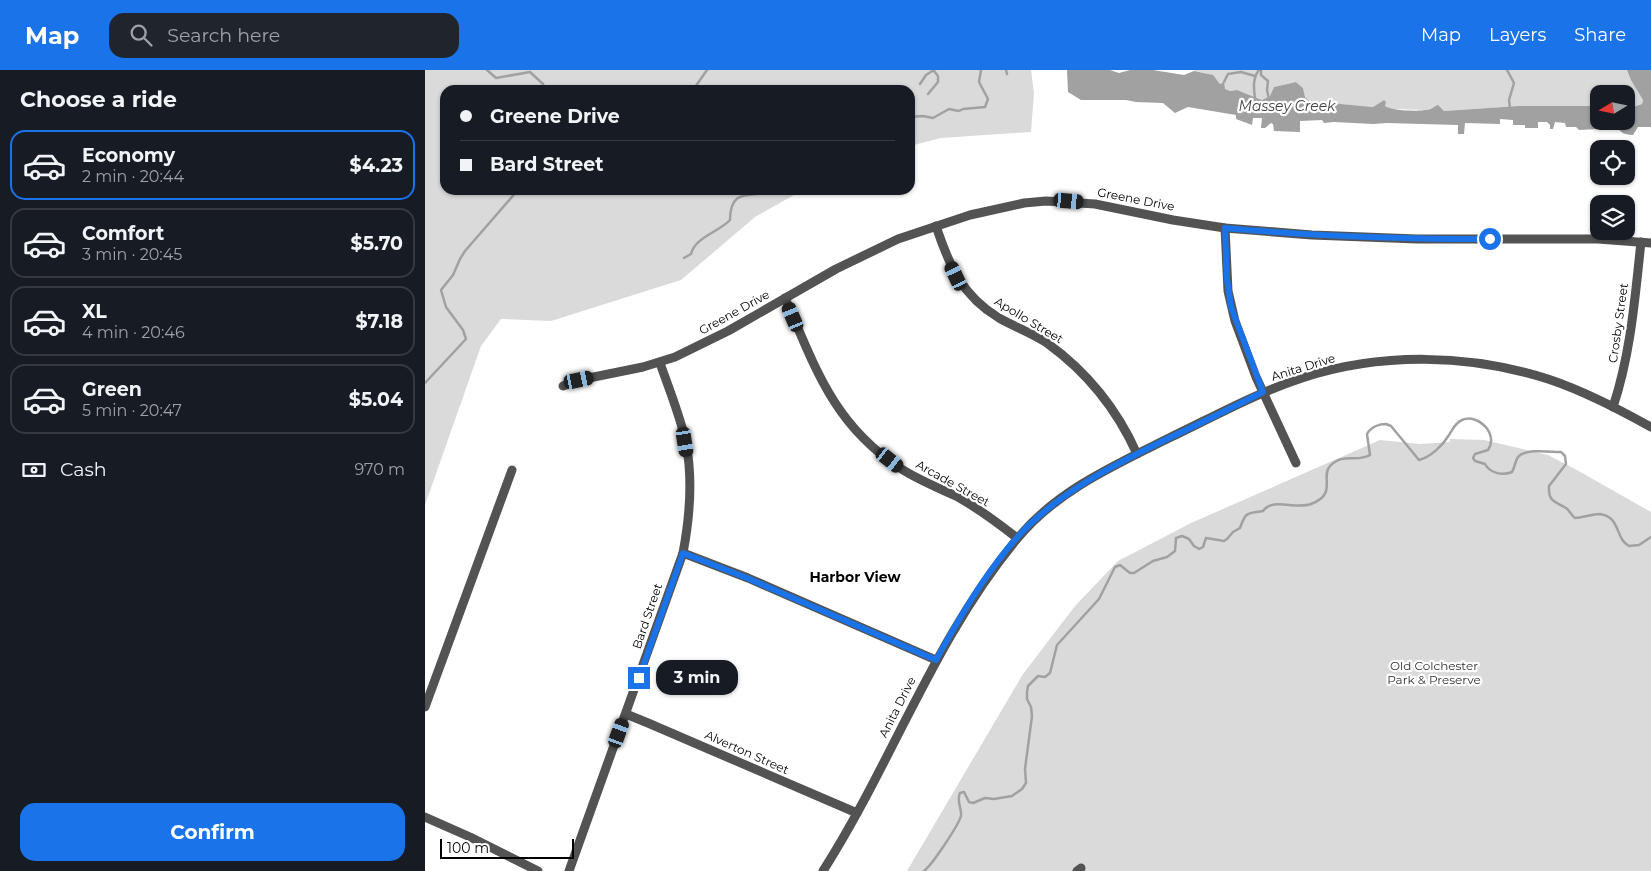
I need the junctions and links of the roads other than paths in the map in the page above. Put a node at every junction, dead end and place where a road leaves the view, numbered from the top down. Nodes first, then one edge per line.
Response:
1 (936, 226) junction
2 (1225, 228) junction
3 (1641, 242) junction
4 (1651, 243) edge
5 (785, 298) junction
6 (660, 362) junction
7 (563, 386) dead end
8 (1263, 392) junction
9 (1613, 407) junction
10 (1651, 427) edge
11 (1137, 454) junction
12 (1296, 463) dead end
13 (512, 470) dead end
14 (1017, 538) junction
15 (683, 553) junction
16 (936, 660) junction
17 (425, 707) edge
18 (626, 714) junction
19 (857, 813) junction
20 (425, 817) edge
21 (538, 871) edge
22 (569, 871) edge
23 (823, 871) edge

1 - 2 street, Greene Drive
1 - 5 street, Greene Drive
1 - 11 street, Apollo Street
2 - 3 street, Greene Drive
2 - 8 street
3 - 4 street, Greene Drive
3 - 9 street, Crosby Street
5 - 6 street, Greene Drive
5 - 14 street, Arcade Street
6 - 7 street, Greene Drive
6 - 15 street, Bard Street
8 - 9 street, Anita Drive
8 - 11 street, Anita Drive
8 - 12 street
9 - 10 street, Anita Drive
11 - 14 street, Anita Drive
13 - 17 street
14 - 16 street, Anita Drive
15 - 16 street
15 - 18 street, Bard Street
16 - 19 street, Anita Drive
18 - 19 street, Alverton Street
18 - 22 street, Bard Street
19 - 23 street, Anita Drive
20 - 21 street

